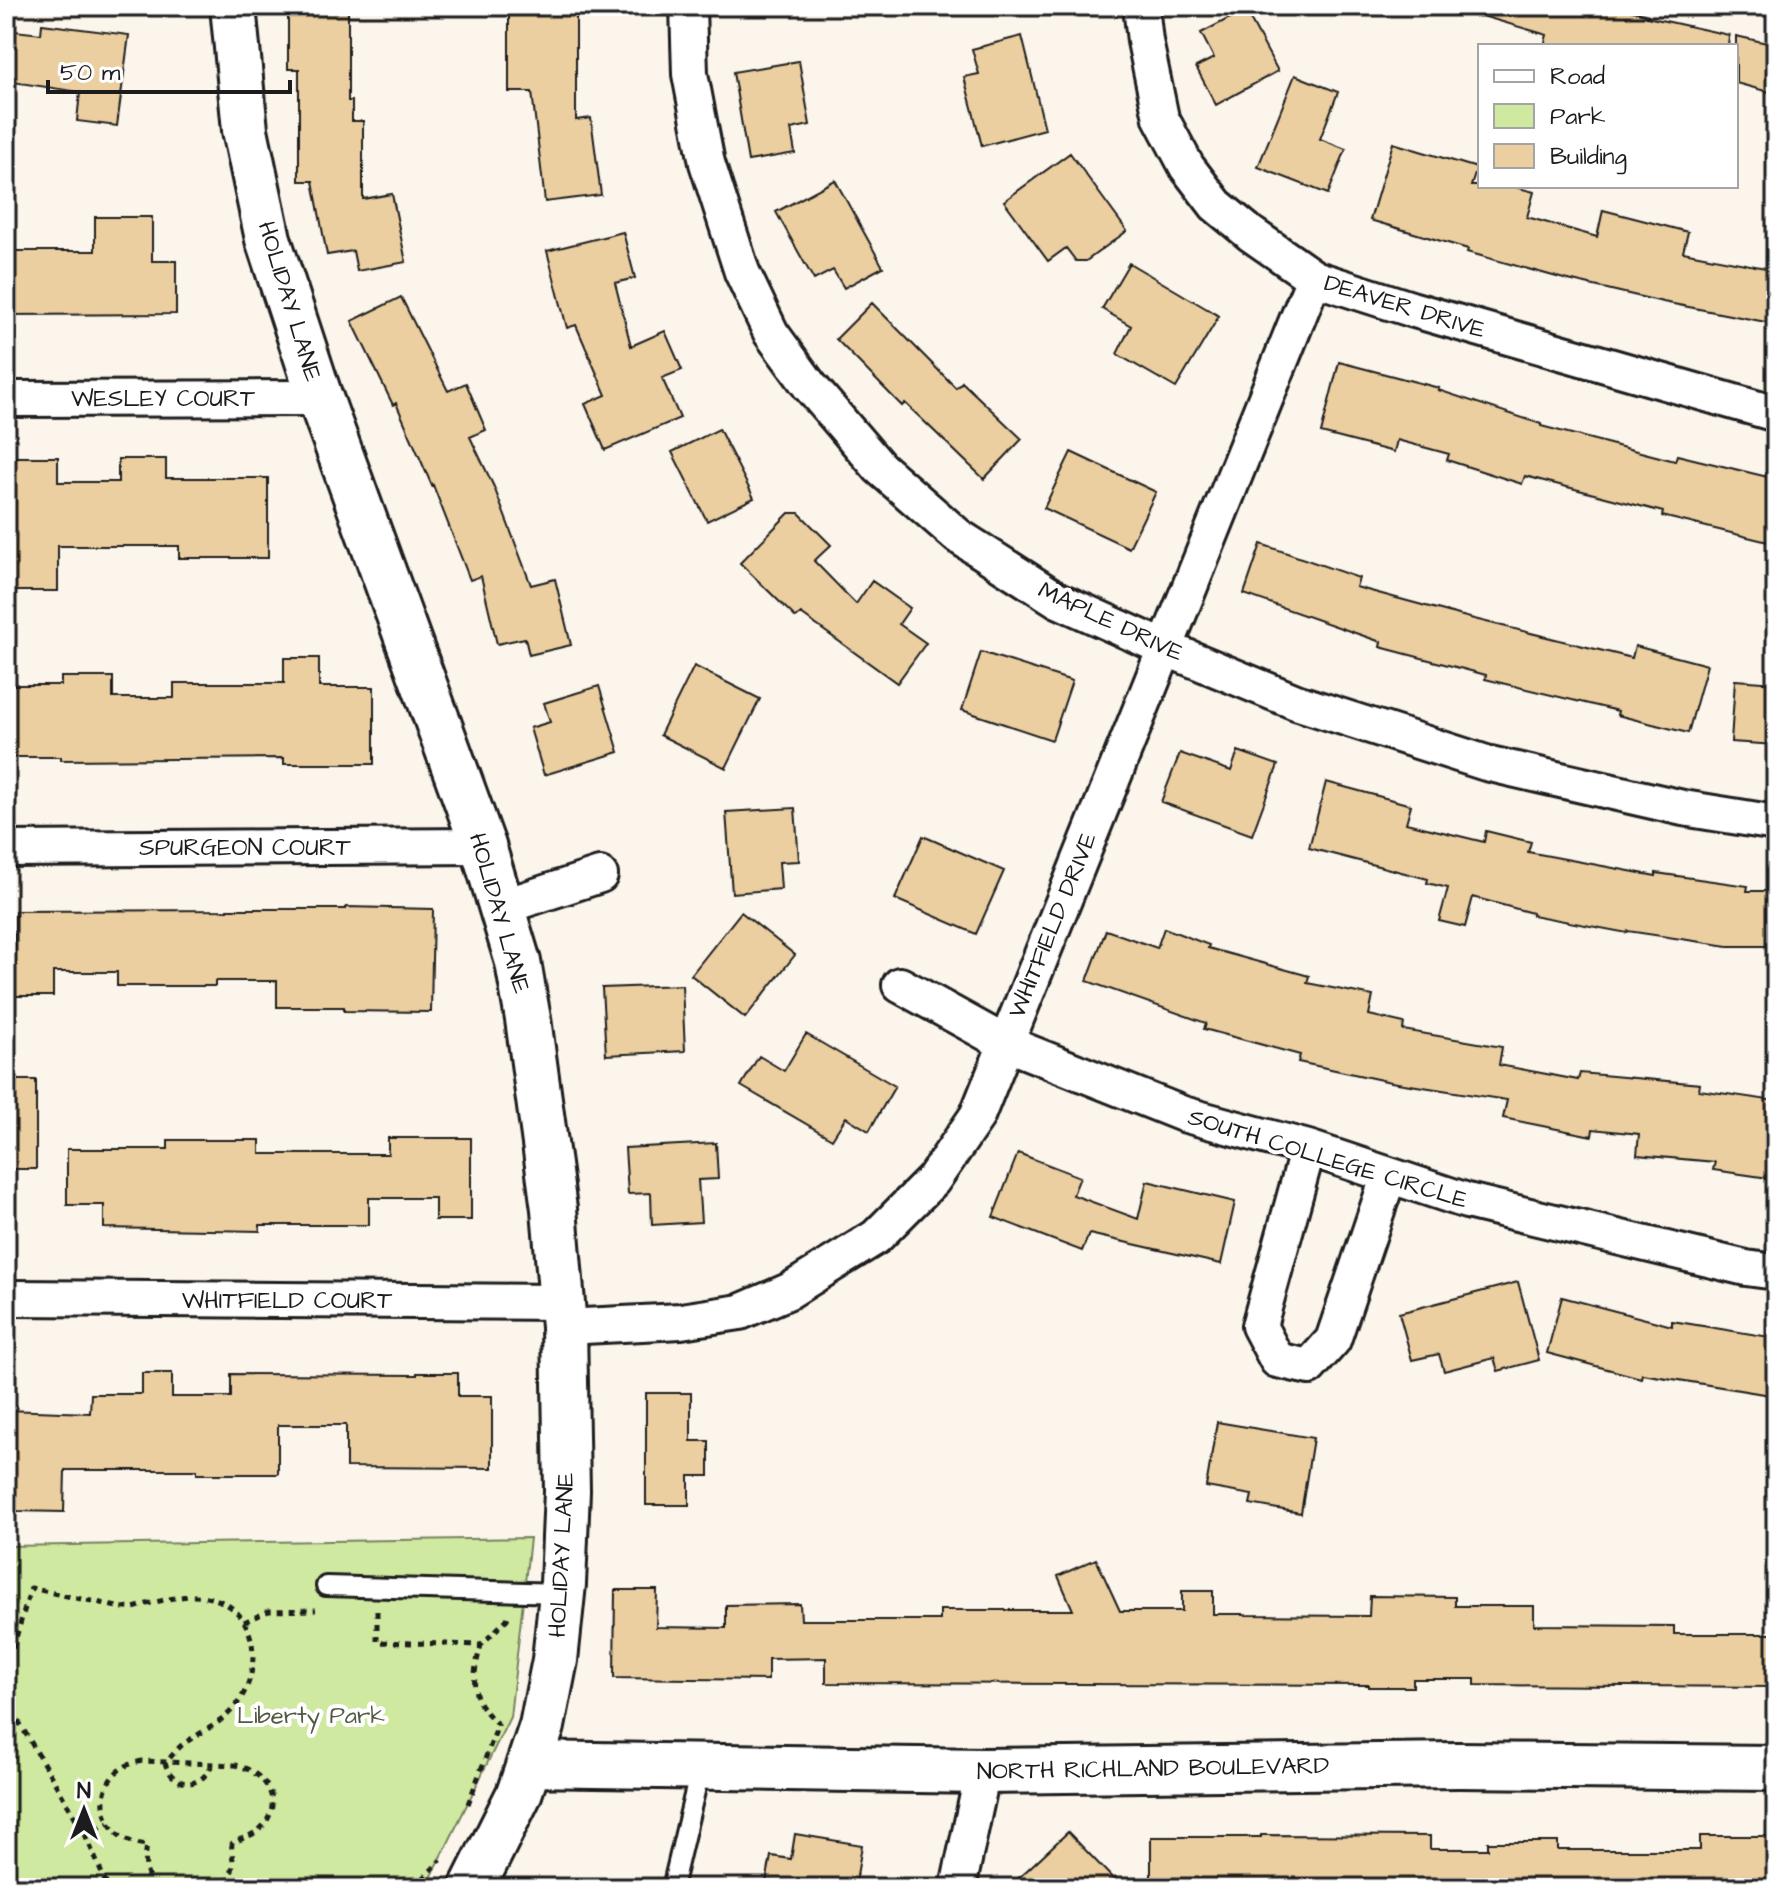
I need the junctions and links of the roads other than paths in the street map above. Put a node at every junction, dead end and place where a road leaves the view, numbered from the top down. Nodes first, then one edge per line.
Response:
1 (233, 6) edge
2 (688, 6) edge
3 (1141, 6) edge
4 (1314, 278) junction
5 (320, 398) junction
6 (6, 399) edge
7 (1776, 414) edge
8 (1165, 648) junction
9 (1776, 823) edge
10 (483, 846) junction
11 (6, 849) edge
12 (600, 875) dead end
13 (502, 907) junction
14 (900, 985) dead end
15 (1005, 1043) junction
16 (1308, 1148) junction
17 (1389, 1175) junction
18 (1776, 1272) edge
19 (12, 1298) dead end
20 (563, 1314) junction
21 (326, 1586) dead end
22 (562, 1593) junction
23 (529, 1764) junction
24 (701, 1766) junction
25 (1776, 1768) edge
26 (983, 1771) junction
27 (458, 1872) edge
28 (672, 1888) edge
29 (958, 1888) edge

1 - 5 street, HOLIDAY LANE
2 - 8 street, MAPLE DRIVE
3 - 4 street, DEAVER DRIVE
4 - 7 street, DEAVER DRIVE
4 - 8 street, WHITFIELD DRIVE
5 - 6 street, WESLEY COURT
5 - 10 street, HOLIDAY LANE
8 - 9 street, MAPLE DRIVE
8 - 15 street, WHITFIELD DRIVE
10 - 11 street, SPURGEON COURT
10 - 13 street, HOLIDAY LANE
12 - 13 street
13 - 20 street, HOLIDAY LANE
14 - 15 street, SOUTH COLLEGE CIRCLE
15 - 16 street, SOUTH COLLEGE CIRCLE
15 - 20 street, WHITFIELD DRIVE
16 - 17 street, SOUTH COLLEGE CIRCLE
16 - 17 street
17 - 18 street, SOUTH COLLEGE CIRCLE
19 - 20 street, WHITFIELD COURT
20 - 22 street, HOLIDAY LANE
21 - 22 lane
22 - 23 street, HOLIDAY LANE
23 - 24 street, NORTH RICHLAND BOULEVARD
23 - 27 street, HOLIDAY LANE
24 - 26 street, NORTH RICHLAND BOULEVARD
24 - 28 lane
25 - 26 street, NORTH RICHLAND BOULEVARD
26 - 29 street

